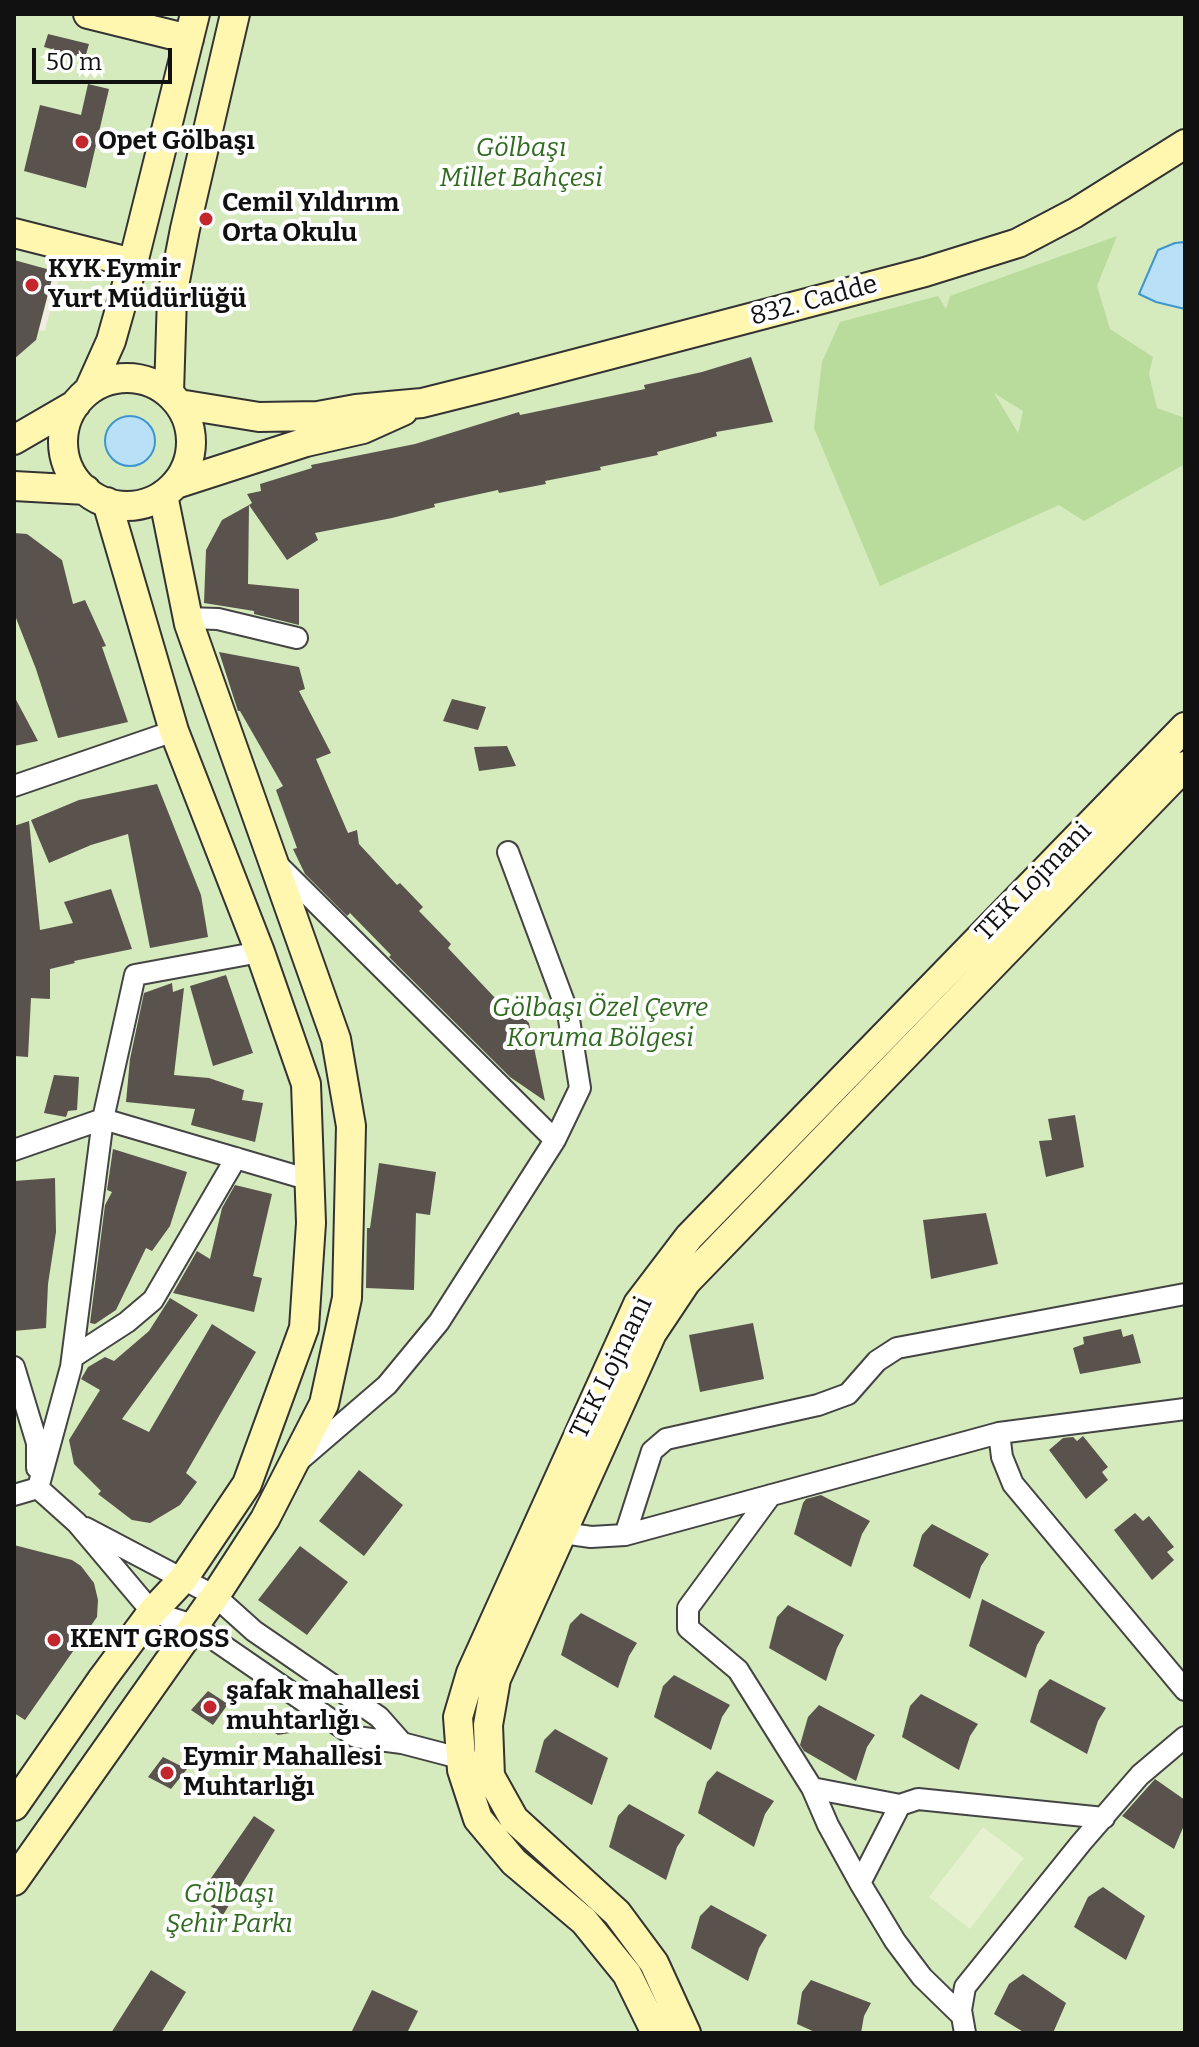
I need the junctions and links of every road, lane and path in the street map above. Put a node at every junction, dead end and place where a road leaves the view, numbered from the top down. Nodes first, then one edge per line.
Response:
1 (88, 14) edge
2 (235, 14) edge
3 (192, 26) edge
4 (1185, 144) edge
5 (14, 233) edge
6 (133, 263) junction
7 (83, 397) junction
8 (174, 398) junction
9 (422, 403) junction
10 (14, 440) edge
11 (14, 486) edge
12 (169, 489) junction
13 (96, 496) junction
14 (187, 618) junction
15 (297, 638) dead end
16 (1185, 727) edge
17 (174, 731) junction
18 (1185, 766) edge
19 (14, 786) edge
20 (508, 852) dead end
21 (275, 862) junction
22 (260, 952) junction
23 (103, 1119) junction
24 (555, 1140) junction
25 (14, 1150) edge
26 (236, 1158) junction
27 (310, 1180) junction
28 (1185, 1294) edge
29 (73, 1357) junction
30 (14, 1367) edge
31 (1185, 1409) edge
32 (999, 1433) junction
33 (292, 1466) junction
34 (38, 1488) junction
35 (14, 1495) edge
36 (771, 1495) junction
37 (77, 1523) junction
38 (549, 1531) junction
39 (625, 1535) junction
40 (183, 1579) junction
41 (215, 1596) junction
42 (152, 1612) junction
43 (193, 1625) junction
44 (1185, 1690) edge
45 (1185, 1737) edge
46 (402, 1743) junction
47 (461, 1758) junction
48 (489, 1765) junction
49 (812, 1788) junction
50 (900, 1805) junction
51 (14, 1806) edge
52 (1104, 1818) junction
53 (14, 1881) edge
54 (860, 1883) junction
55 (963, 2024) edge
56 (656, 2033) edge
57 (686, 2033) edge

1 - 3 street
2 - 8 street
3 - 6 street
4 - 9 street, 832. Cadde
5 - 6 street
6 - 7 street
7 - 8 street
7 - 10 street
7 - 13 street
8 - 9 street, 832. Cadde
8 - 12 street
9 - 12 street, 832. Cadde
11 - 13 street
12 - 13 street
12 - 14 street
13 - 17 street
14 - 15 street
14 - 21 street
16 - 38 street, TEK Lojmani
17 - 19 street
17 - 22 street
18 - 38 street, TEK Lojmani
20 - 24 street
21 - 24 street
21 - 33 street
22 - 23 street
22 - 27 street
23 - 25 street
23 - 26 street
23 - 29 street
24 - 33 street
26 - 27 street
26 - 29 street
27 - 40 street
28 - 39 street
29 - 34 street
30 - 34 street
31 - 32 street
32 - 36 street
32 - 44 street
33 - 41 street
34 - 35 street
34 - 37 street
36 - 39 street
36 - 49 street
37 - 40 street
37 - 42 street
38 - 39 street
38 - 47 street, TEK Lojmani
38 - 48 street, TEK Lojmani
40 - 41 street
40 - 42 street
41 - 43 street
41 - 46 street
42 - 43 street
42 - 51 street
43 - 46 street
43 - 53 street
45 - 52 street
46 - 47 street
47 - 48 street
47 - 56 street, TEK Lojmani
48 - 57 street, TEK Lojmani
49 - 50 street
49 - 54 street
50 - 52 street
50 - 54 street
52 - 55 street
54 - 55 street

